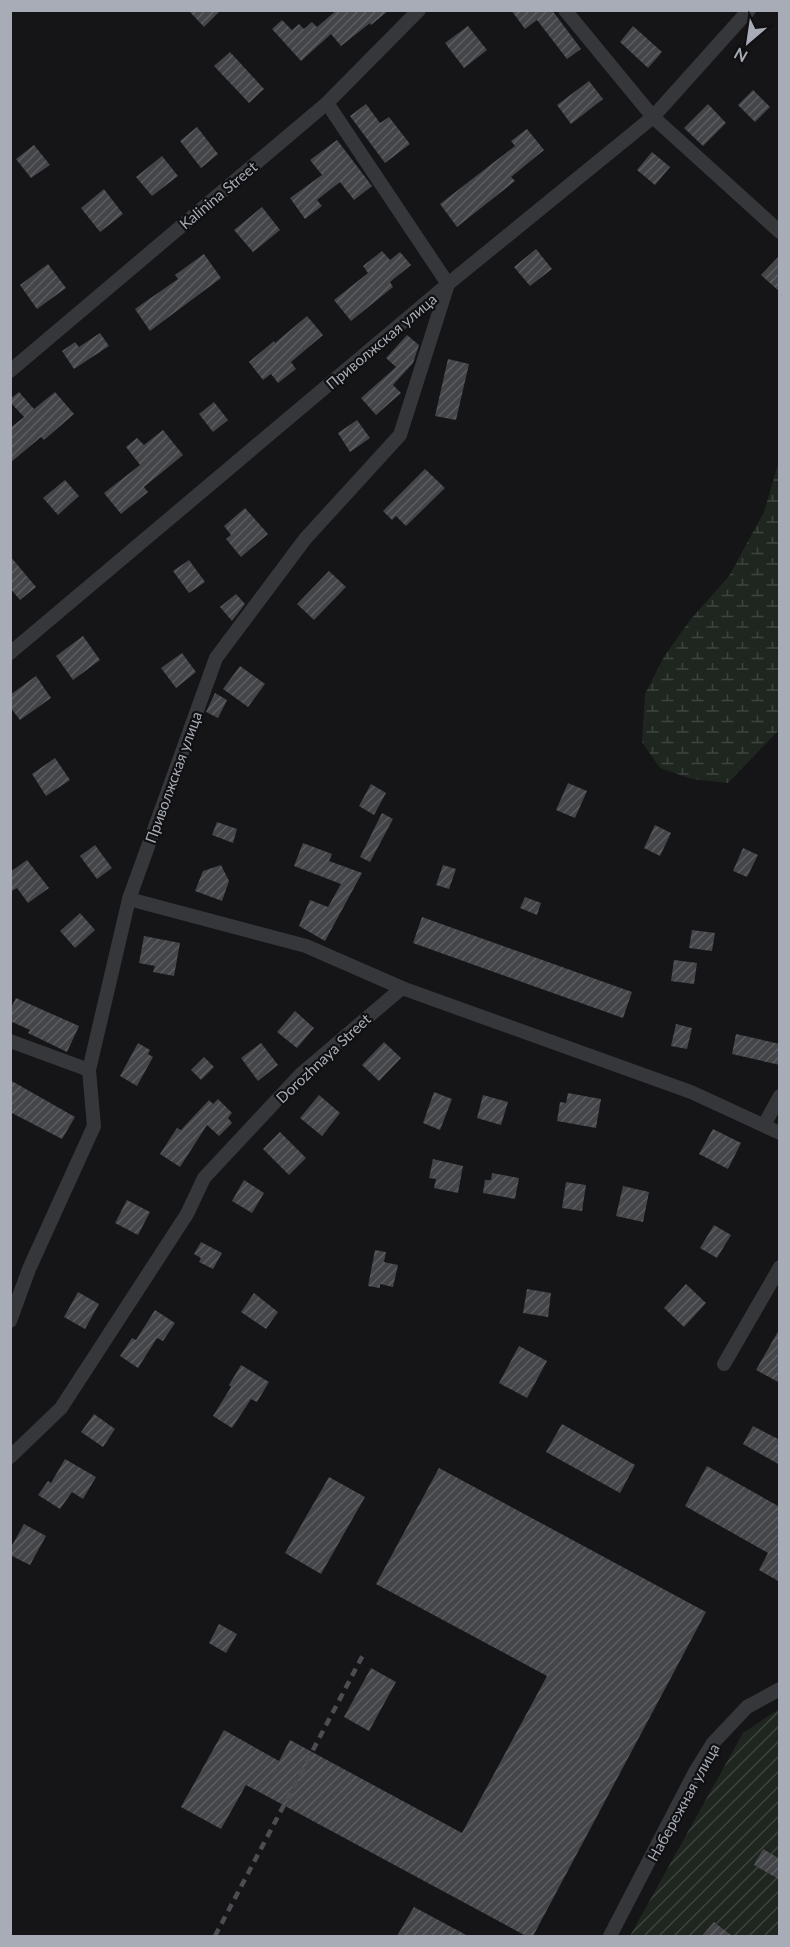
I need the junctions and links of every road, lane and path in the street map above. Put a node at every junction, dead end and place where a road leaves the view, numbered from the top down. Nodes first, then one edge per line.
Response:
1 (419, 10) edge
2 (565, 10) edge
3 (749, 10) edge
4 (327, 103) junction
5 (652, 117) junction
6 (780, 232) edge
7 (448, 284) junction
8 (10, 371) edge
9 (10, 653) edge
10 (129, 899) junction
11 (402, 988) junction
12 (10, 1041) edge
13 (89, 1070) junction
14 (780, 1096) edge
15 (764, 1125) junction
16 (780, 1132) edge
17 (780, 1267) edge
18 (10, 1321) edge
19 (724, 1364) dead end
20 (10, 1457) edge
21 (780, 1689) edge
22 (610, 1936) edge

1 - 4 street, Kalinina Street
2 - 5 street
3 - 5 street, Приволжская улица
4 - 7 street, Приволжская улица
4 - 8 street, Kalinina Street
5 - 6 street
5 - 7 street, Приволжская улица
7 - 9 street, Приволжская улица
7 - 10 street, Приволжская улица
10 - 11 street
10 - 13 street, Приволжская улица
11 - 15 street
11 - 20 street, Dorozhnaya Street
12 - 13 street
13 - 18 street, Приволжская улица
14 - 15 street
15 - 16 street
17 - 19 street
21 - 22 street, Набережная улица

